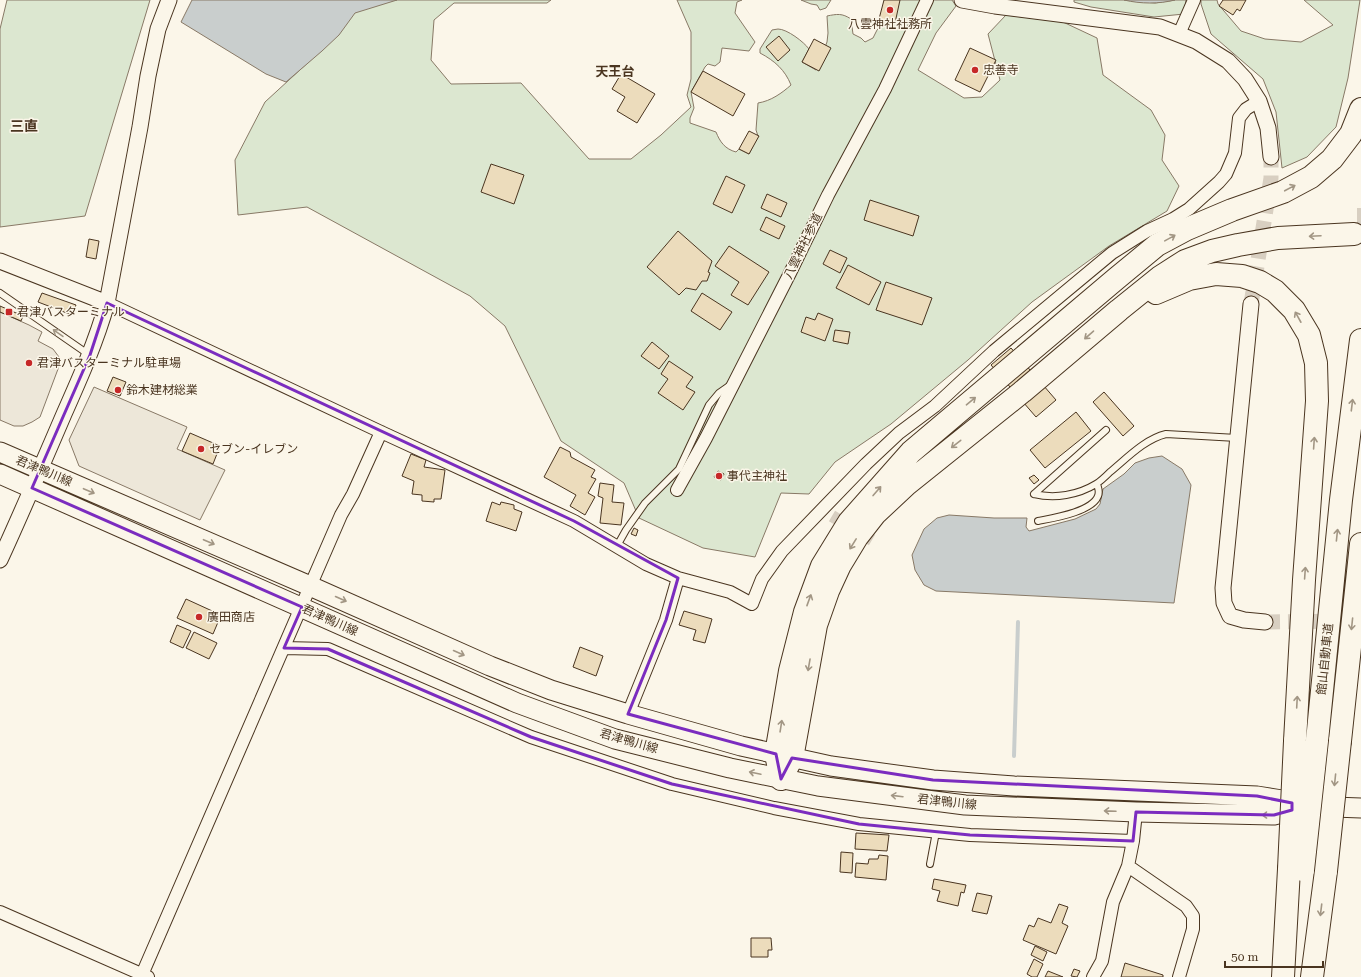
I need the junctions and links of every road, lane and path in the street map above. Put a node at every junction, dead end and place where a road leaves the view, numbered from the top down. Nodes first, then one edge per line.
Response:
1 (169, 0) edge
2 (927, 0) edge
3 (962, 0) edge
4 (1194, 0) edge
5 (1179, 34) junction
6 (1259, 101) junction
7 (1361, 109) edge
8 (1271, 157) tunnel mouth
9 (0, 261) edge
10 (1117, 278) junction
11 (0, 293) edge
12 (107, 303) junction
13 (1251, 304) tunnel mouth
14 (1119, 310) junction
15 (1361, 340) edge
16 (90, 355) junction
17 (734, 383) junction
18 (1106, 430) dead end
19 (381, 432) junction
20 (1238, 438) junction
21 (0, 452) edge
22 (41, 470) junction
23 (0, 474) edge
24 (1097, 484) junction
25 (32, 488) junction
26 (677, 490) dead end
27 (1038, 521) dead end
28 (1361, 544) edge
29 (617, 546) junction
30 (0, 560) edge
31 (678, 578) junction
32 (310, 586) junction
33 (302, 607) junction
34 (1265, 622) tunnel mouth
35 (284, 648) junction
36 (628, 714) junction
37 (784, 756) junction
38 (781, 779) junction
39 (1306, 806) junction
40 (1361, 808) edge
41 (1136, 812) junction
42 (936, 832) junction
43 (1133, 841) junction
44 (930, 864) dead end
45 (1128, 866) junction
46 (1296, 869) junction
47 (0, 912) edge
48 (144, 976) edge
49 (1094, 977) edge
50 (1179, 977) edge
51 (1283, 977) edge
52 (1289, 977) edge
53 (1312, 977) edge

1 - 12 street
2 - 17 street, 八雲神社参道
3 - 5 street
4 - 5 street
5 - 6 street
6 - 8 street
6 - 31 street
10 -> 7 highway
9 - 12 street
10 -> 14 highway
37 -> 10 highway
16 -> 11 lane
12 - 16 street
12 - 19 street
13 - 20 street
14 -> 37 highway
46 -> 14 highway, bridge
46 -> 15 highway, 館山自動車道, bridge
16 - 22 street
17 - 26 street, 八雲神社参道
17 - 29 lane
18 - 24 lane
19 - 29 street
19 - 32 street
20 - 24 lane
20 - 34 street
21 - 22 main road, 君津鴨川線
22 - 25 street
22 -> 32 main road, 君津鴨川線
23 - 25 main road, 君津鴨川線
24 - 27 lane
25 - 30 street
25 - 33 main road, 君津鴨川線
28 -> 53 highway, 館山自動車道, bridge
29 - 31 street
31 - 36 street
32 - 33 street
32 -> 36 main road, 君津鴨川線
33 - 35 street
38 -> 33 main road, 君津鴨川線
35 - 42 street
35 - 48 street
36 - 37 main road, 君津鴨川線
37 - 38 highway
37 - 39 main road, 君津鴨川線
41 -> 38 main road, 君津鴨川線
39 - 40 main road, 君津鴨川線
39 -> 41 main road, 君津鴨川線
41 - 43 street
42 - 43 street
42 - 44 lane
43 - 45 street
45 - 49 street
45 - 50 street
46 - 51 highway
46 - 52 highway, 館山自動車道
47 - 48 street

